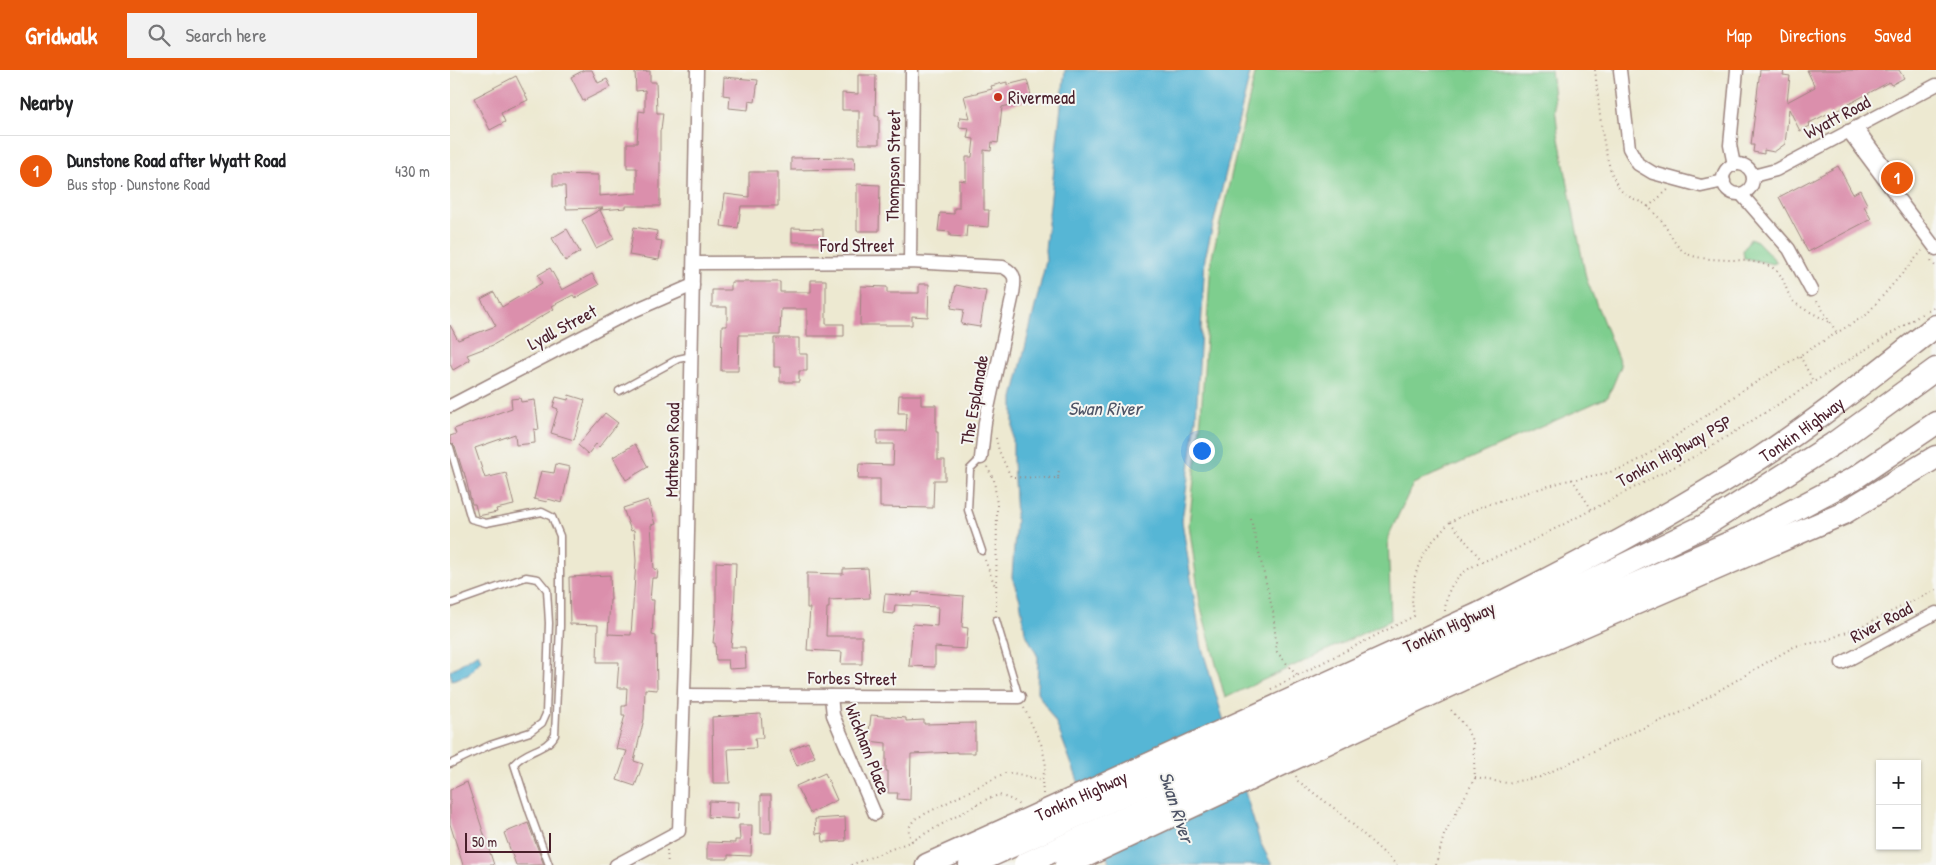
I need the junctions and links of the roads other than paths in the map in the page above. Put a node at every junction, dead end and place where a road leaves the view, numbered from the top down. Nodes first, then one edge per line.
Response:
1 (697, 70) edge
2 (912, 70) edge
3 (1620, 70) edge
4 (1737, 70) edge
5 (1936, 85) edge
6 (1852, 129) junction
7 (1734, 165) junction
8 (1753, 176) junction
9 (1724, 181) junction
10 (1741, 194) junction
11 (1936, 235) edge
12 (1930, 250) edge
13 (910, 262) junction
14 (694, 263) junction
15 (1015, 278) joint
16 (693, 285) junction
17 (1811, 290) road end
18 (1936, 326) edge
19 (692, 356) junction
20 (1936, 369) edge
21 (619, 391) dead end
22 (450, 406) edge
23 (1936, 423) edge
24 (450, 446) edge
25 (1936, 457) edge
26 (982, 458) joint
27 (982, 551) road end
28 (450, 604) edge
29 (1936, 612) edge
30 (996, 620) road end
31 (1842, 662) dead end
32 (684, 695) junction
33 (831, 696) junction
34 (1019, 697) joint
35 (450, 764) edge
36 (875, 814) dead end
37 (988, 838) junction
38 (1018, 850) edge
39 (549, 865) edge
40 (616, 865) edge
41 (908, 865) edge
42 (926, 865) edge
43 (970, 865) edge
44 (1066, 865) edge

1 - 14 street, Matheson Road
2 - 13 street, Thompson Street
3 - 9 street
4 - 7 street
5 - 6 street, Wyatt Road
6 - 8 street, Wyatt Road
6 - 11 street
6 - 12 street
7 - 8 street
7 - 9 street
8 - 10 street
9 - 10 street
10 - 17 street
13 - 14 street, Ford Street
13 - 15 street, Ford Street
14 - 16 street, Matheson Road
15 - 26 street, The Esplanade
16 - 19 street, Matheson Road
16 - 22 street, Lyall Street
18 - 38 highway, Tonkin Highway, bridge
19 - 21 lane
19 - 32 street, Matheson Road
20 - 38 highway, Tonkin Highway, bridge
23 - 38 highway, Tonkin Highway, bridge
24 - 39 lane
25 - 44 highway, bridge
26 - 27 lane, The Esplanade
28 - 35 lane
29 - 31 street, River Road
30 - 34 lane
32 - 33 street, Forbes Street
32 - 40 street, Matheson Road
33 - 34 street, Forbes Street
33 - 36 street, Wickham Place
37 - 38 highway, Tonkin Highway
37 - 41 highway
37 - 42 highway, Tonkin Highway
38 - 43 highway, Tonkin Highway

